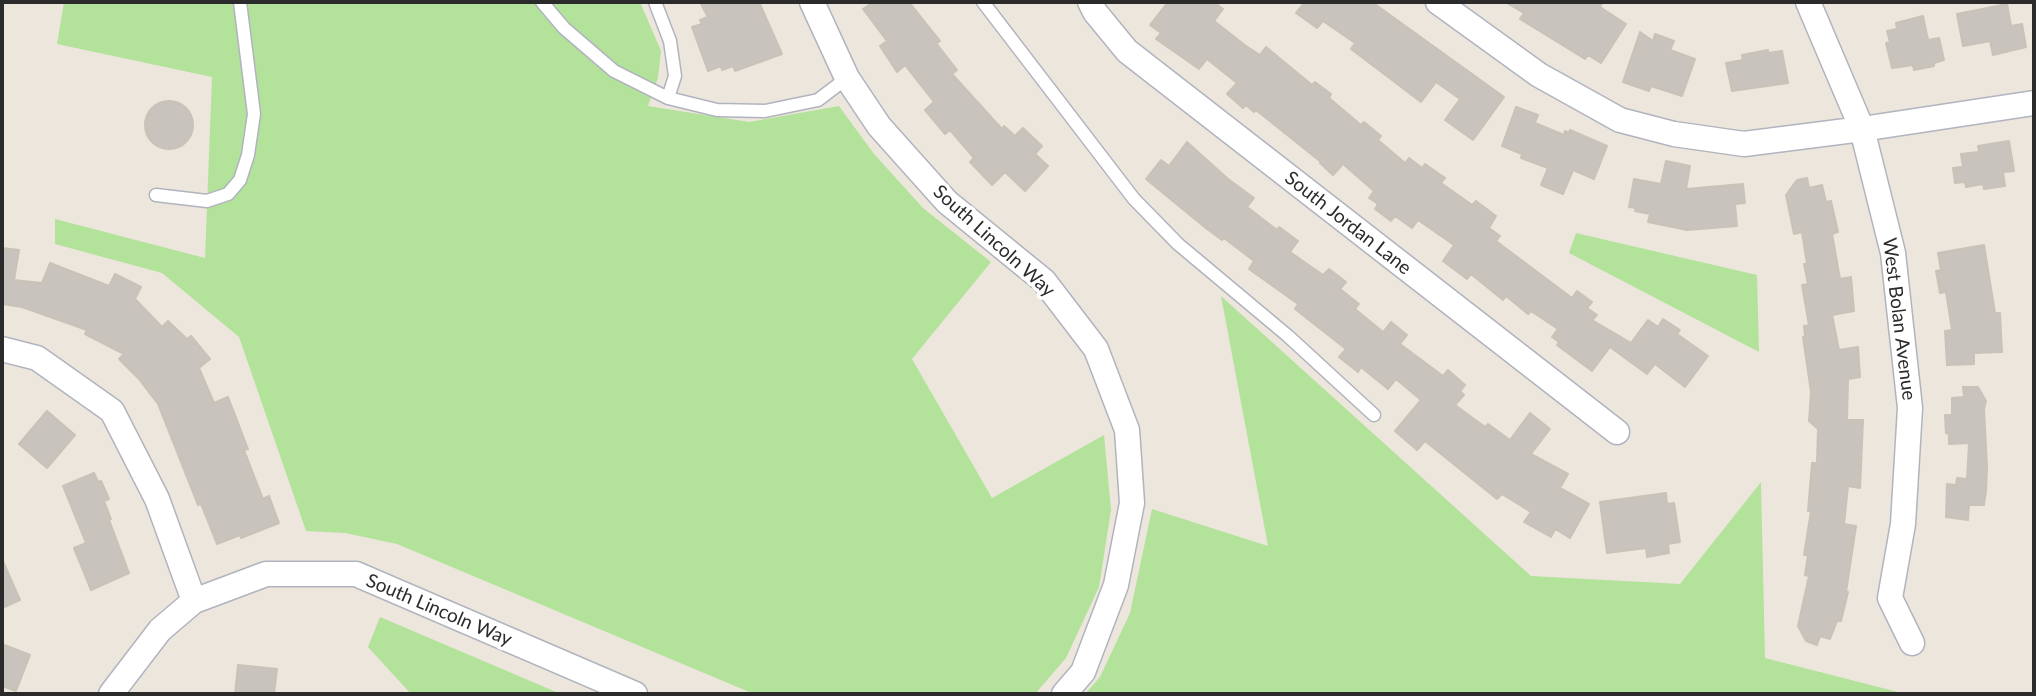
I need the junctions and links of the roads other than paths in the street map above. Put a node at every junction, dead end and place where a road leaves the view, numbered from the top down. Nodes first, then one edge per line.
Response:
1 (240, 2) edge
2 (542, 2) edge
3 (655, 2) edge
4 (812, 2) edge
5 (983, 2) edge
6 (1090, 2) edge
7 (1438, 2) edge
8 (1808, 2) edge
9 (847, 78) junction
10 (668, 98) junction
11 (2034, 103) edge
12 (1862, 129) junction
13 (156, 195) dead end
14 (2, 349) edge
15 (1374, 415) dead end
16 (1617, 432) dead end
17 (194, 601) junction
18 (1912, 643) dead end
19 (111, 694) edge
20 (635, 694) edge
21 (1064, 694) edge

1 - 13 lane
2 - 10 lane
3 - 10 lane
4 - 9 street, South Lincoln Way
5 - 15 lane
6 - 16 street, South Jordan Lane
7 - 12 street
8 - 12 street, West Bolan Avenue
9 - 10 lane
9 - 21 street, South Lincoln Way
11 - 12 street
12 - 18 street, West Bolan Avenue
14 - 17 street
17 - 19 street, South Lincoln Way
17 - 20 street, South Lincoln Way

